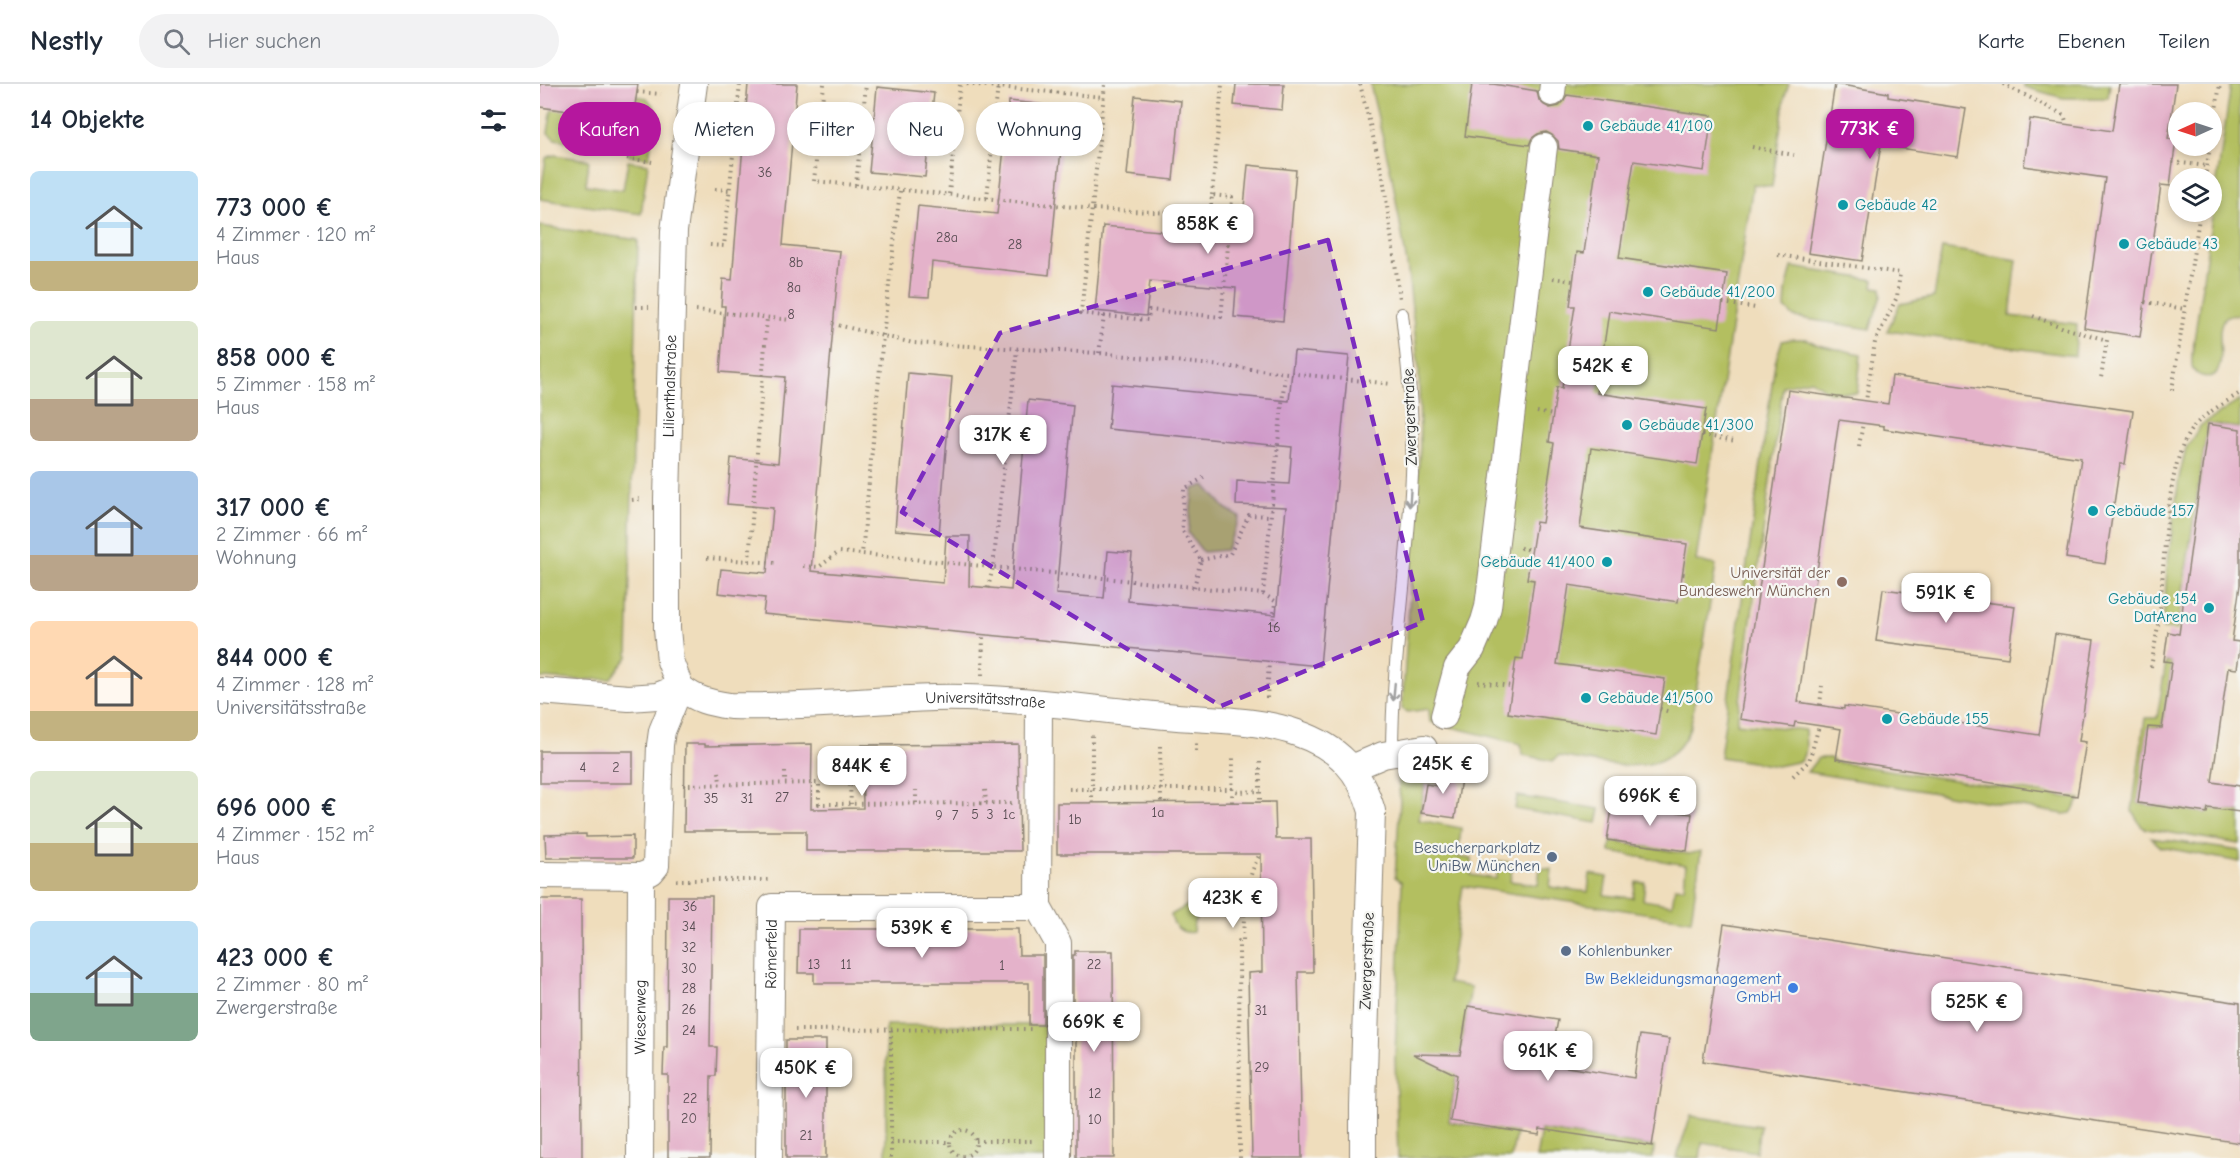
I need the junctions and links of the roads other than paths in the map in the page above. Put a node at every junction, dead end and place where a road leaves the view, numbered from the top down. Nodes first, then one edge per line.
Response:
1 (694, 84) edge
2 (1544, 147) dead end
3 (1402, 314) road end
4 (680, 687) junction
5 (540, 691) edge
6 (1039, 704) junction
7 (1443, 716) dead end
8 (1424, 748) dead end
9 (1392, 753) junction
10 (1352, 768) junction
11 (648, 871) junction
12 (540, 875) edge
13 (1038, 907) junction
14 (1058, 1150) edge
15 (640, 1158) edge
16 (769, 1158) edge
17 (1364, 1158) edge

1 - 4 street, Lilienthalstraße
2 - 7 street
3 -> 9 lane, Zwergerstraße
4 - 5 street
4 - 6 street, Universitätsstraße
4 - 11 street, Wiesenweg
6 - 10 street, Universitätsstraße
6 - 13 street
8 - 9 street
9 - 10 street
10 - 17 street, Zwergerstraße
11 - 12 street
11 - 15 street, Wiesenweg
13 - 14 street
13 - 16 street, Römerfeld

